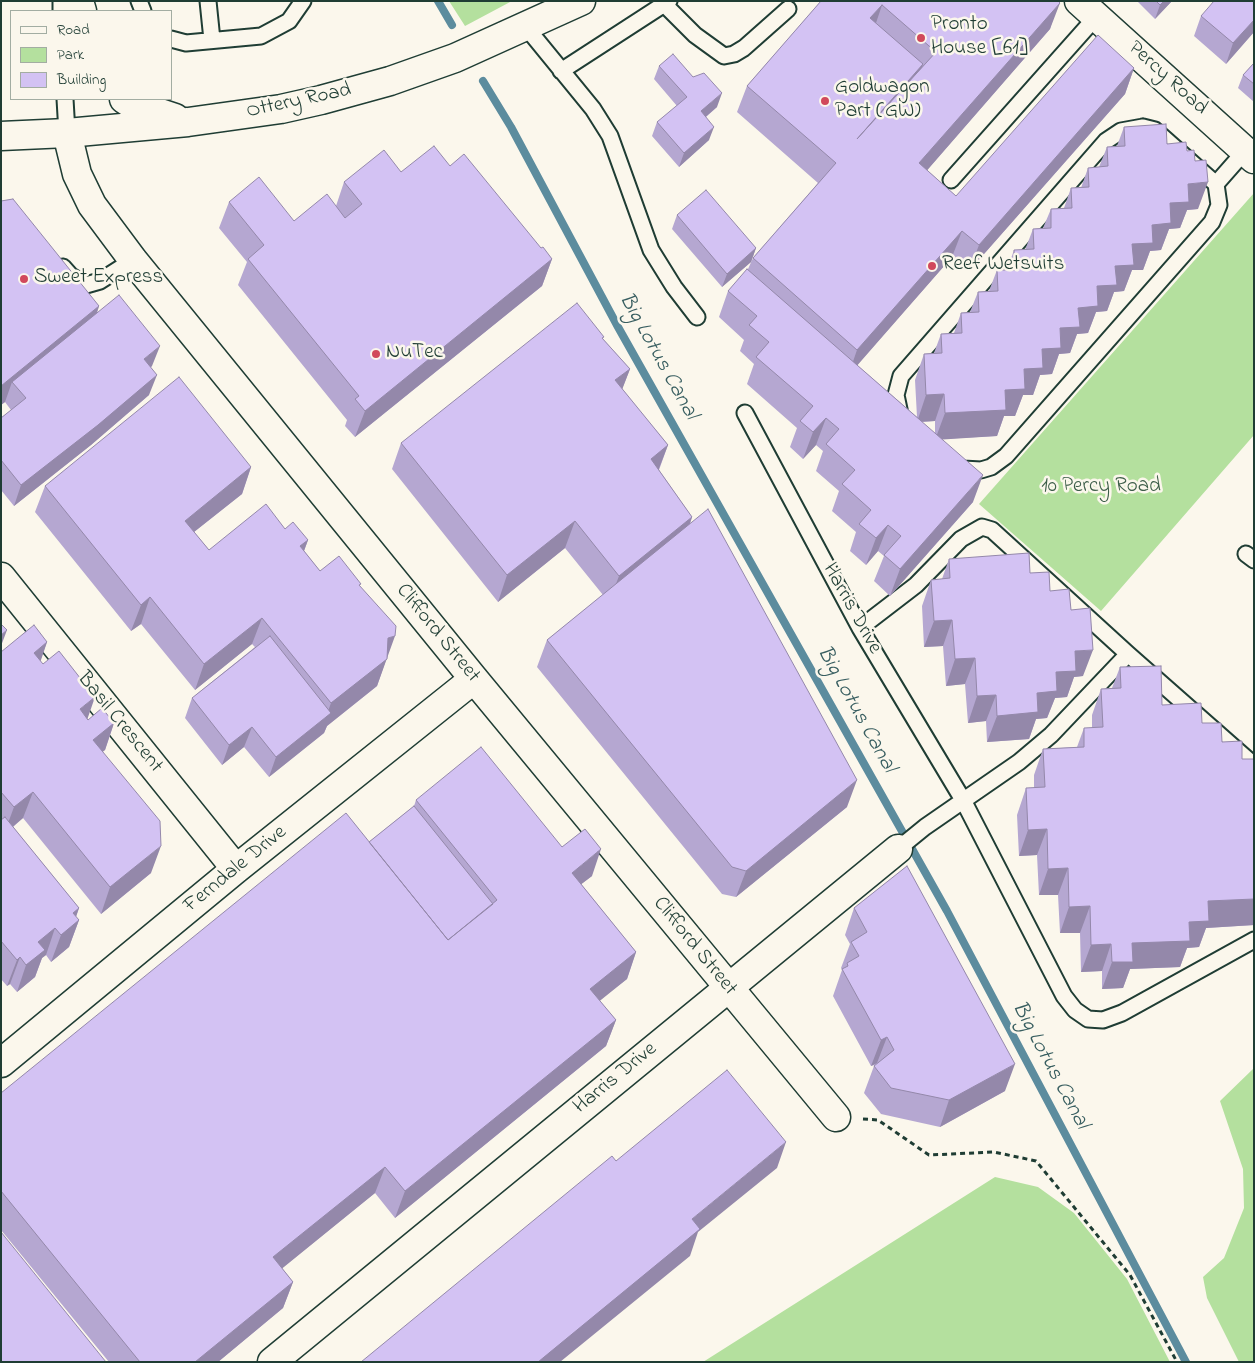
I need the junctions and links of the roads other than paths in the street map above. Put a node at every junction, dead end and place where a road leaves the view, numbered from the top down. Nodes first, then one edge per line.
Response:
1 (208, 1) edge
2 (303, 1) edge
3 (581, 1) edge
4 (667, 3) edge
5 (788, 9) dead end
6 (1087, 9) edge
7 (526, 27) junction
8 (172, 38) edge
9 (212, 40) junction
10 (562, 70) junction
11 (65, 100) edge
12 (126, 100) edge
13 (188, 122) junction
14 (67, 133) junction
15 (1, 136) edge
16 (1249, 155) edge
17 (951, 180) dead end
18 (1216, 184) junction
19 (52, 254) edge
20 (132, 260) junction
21 (697, 317) dead end
22 (745, 413) dead end
23 (1, 577) edge
24 (860, 628) junction
25 (1128, 654) junction
26 (474, 679) junction
27 (1254, 765) edge
28 (963, 800) junction
29 (898, 849) joint
30 (236, 869) junction
31 (1254, 940) edge
32 (728, 988) junction
33 (1, 1063) edge
34 (836, 1117) road end
35 (272, 1362) edge

1 - 9 lane
2 - 9 lane
3 - 7 street, Ottery Road
4 - 5 lane
4 - 10 lane
6 - 16 street, Percy Road
6 - 17 lane
7 - 10 lane
7 - 13 street, Ottery Road
8 - 9 lane
10 - 21 lane
11 - 14 lane
12 - 13 street
13 - 14 street, Ottery Road
14 - 15 street, Ottery Road
14 - 20 street, Clifford Street
16 - 18 lane
18 - 18 lane
19 - 20 lane
20 - 26 street, Clifford Street
22 - 24 lane, Harris Drive
23 - 30 street, Basil Crescent
24 - 25 lane
24 - 28 lane, Harris Drive
25 - 27 lane
25 - 28 lane, Harris Drive
26 - 30 street, Ferndale Drive
26 - 32 street, Clifford Street
28 - 29 lane, Harris Drive
28 - 31 lane, Harris Drive
29 - 32 street, Harris Drive
30 - 33 street, Ferndale Drive
32 - 34 street, Clifford Street
32 - 35 street, Harris Drive

